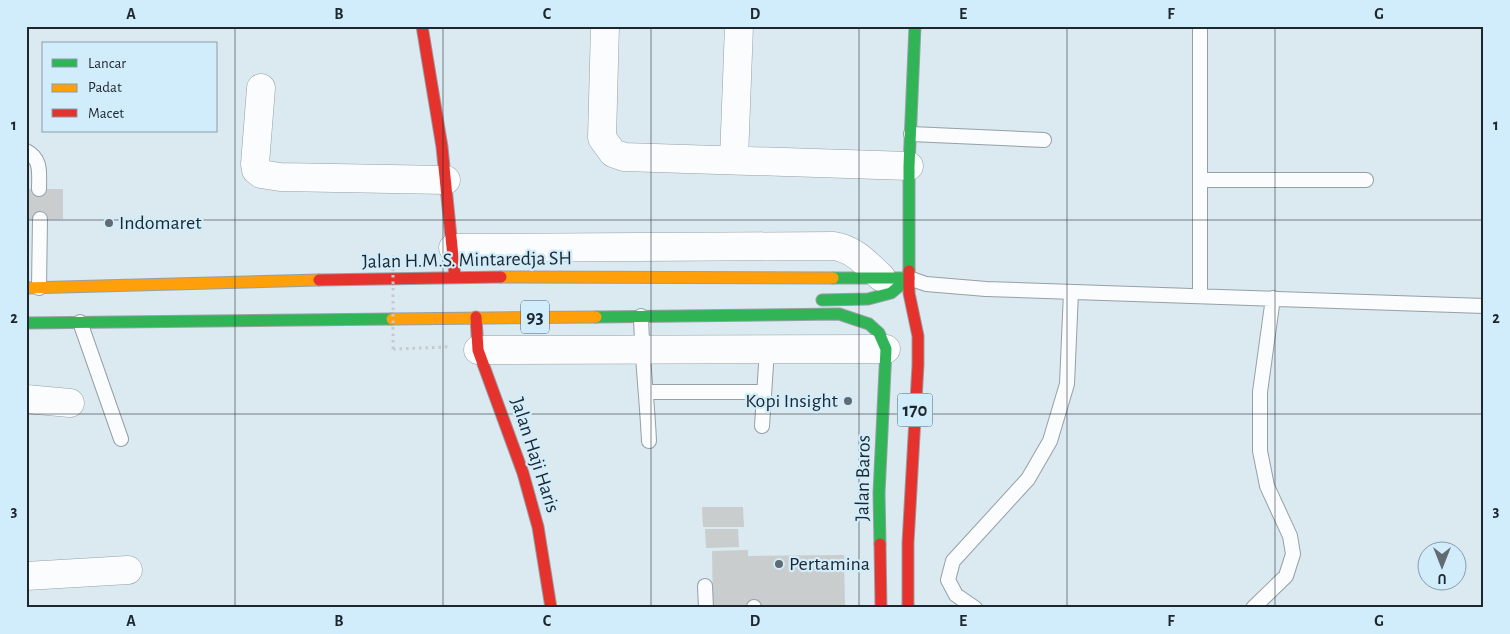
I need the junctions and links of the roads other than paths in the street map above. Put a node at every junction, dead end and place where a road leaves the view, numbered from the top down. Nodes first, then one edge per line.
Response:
1 (422, 26) edge
2 (605, 26) edge
3 (739, 26) edge
4 (915, 26) edge
5 (1200, 26) edge
6 (261, 88) dead end
7 (911, 134) junction
8 (1044, 140) dead end
9 (26, 150) edge
10 (734, 159) junction
11 (910, 166) junction
12 (446, 180) junction
13 (1200, 180) junction
14 (1366, 180) dead end
15 (40, 189) dead end
16 (35, 227) edge
17 (453, 248) junction
18 (882, 277) junction
19 (455, 278) junction
20 (909, 278) junction
21 (33, 288) edge
22 (1071, 292) junction
23 (1200, 296) junction
24 (1273, 298) junction
25 (1484, 306) edge
26 (784, 315) junction
27 (641, 316) junction
28 (476, 317) junction
29 (80, 322) junction
30 (26, 323) edge
31 (641, 348) junction
32 (767, 348) junction
33 (886, 348) junction
34 (478, 350) junction
35 (647, 392) junction
36 (764, 392) junction
37 (26, 399) edge
38 (70, 403) dead end
39 (762, 426) dead end
40 (121, 439) dead end
41 (648, 441) dead end
42 (881, 542) junction
43 (908, 542) junction
44 (128, 570) dead end
45 (26, 576) edge
46 (705, 586) dead end
47 (551, 608) edge
48 (706, 608) edge
49 (881, 608) edge
50 (908, 608) edge
51 (975, 608) edge
52 (1253, 608) edge

1 - 12 main road
2 - 10 street
3 - 10 street
4 - 7 main road, 170
5 - 13 lane
6 - 12 street
7 - 8 lane
7 - 11 main road, 170
9 - 15 lane
10 - 11 street
11 - 20 main road, 170
12 - 17 main road
13 - 14 lane
13 - 23 lane
16 - 21 lane
17 - 18 street
17 - 19 main road
18 - 19 main road, Jalan H.M.S. Mintaredja SH / 93
18 - 20 main road, Jalan H.M.S. Mintaredja SH / 93
19 - 21 main road, Jalan H.M.S. Mintaredja SH / 93
20 - 22 lane
20 - 26 main road
20 - 43 main road, 170
22 - 23 lane
22 - 51 lane
23 - 24 lane
24 - 25 lane
24 - 52 lane
26 - 27 main road, 93
26 - 33 main road, 93
27 - 28 main road, 93
27 - 31 lane
28 - 29 main road, 93
28 - 34 main road, Jalan Haji Haris
29 - 30 main road, 93
29 - 40 lane
31 - 32 street
31 - 34 street
31 - 35 lane
32 - 33 street
32 - 36 lane
33 - 42 main road, Jalan Baros / 170
34 - 47 main road, Jalan Haji Haris
35 - 36 lane
35 - 41 lane
36 - 39 lane
37 - 38 street
42 - 43 lane
42 - 49 main road, Jalan Baros / 170
43 - 50 main road, 170
44 - 45 street
46 - 48 lane

